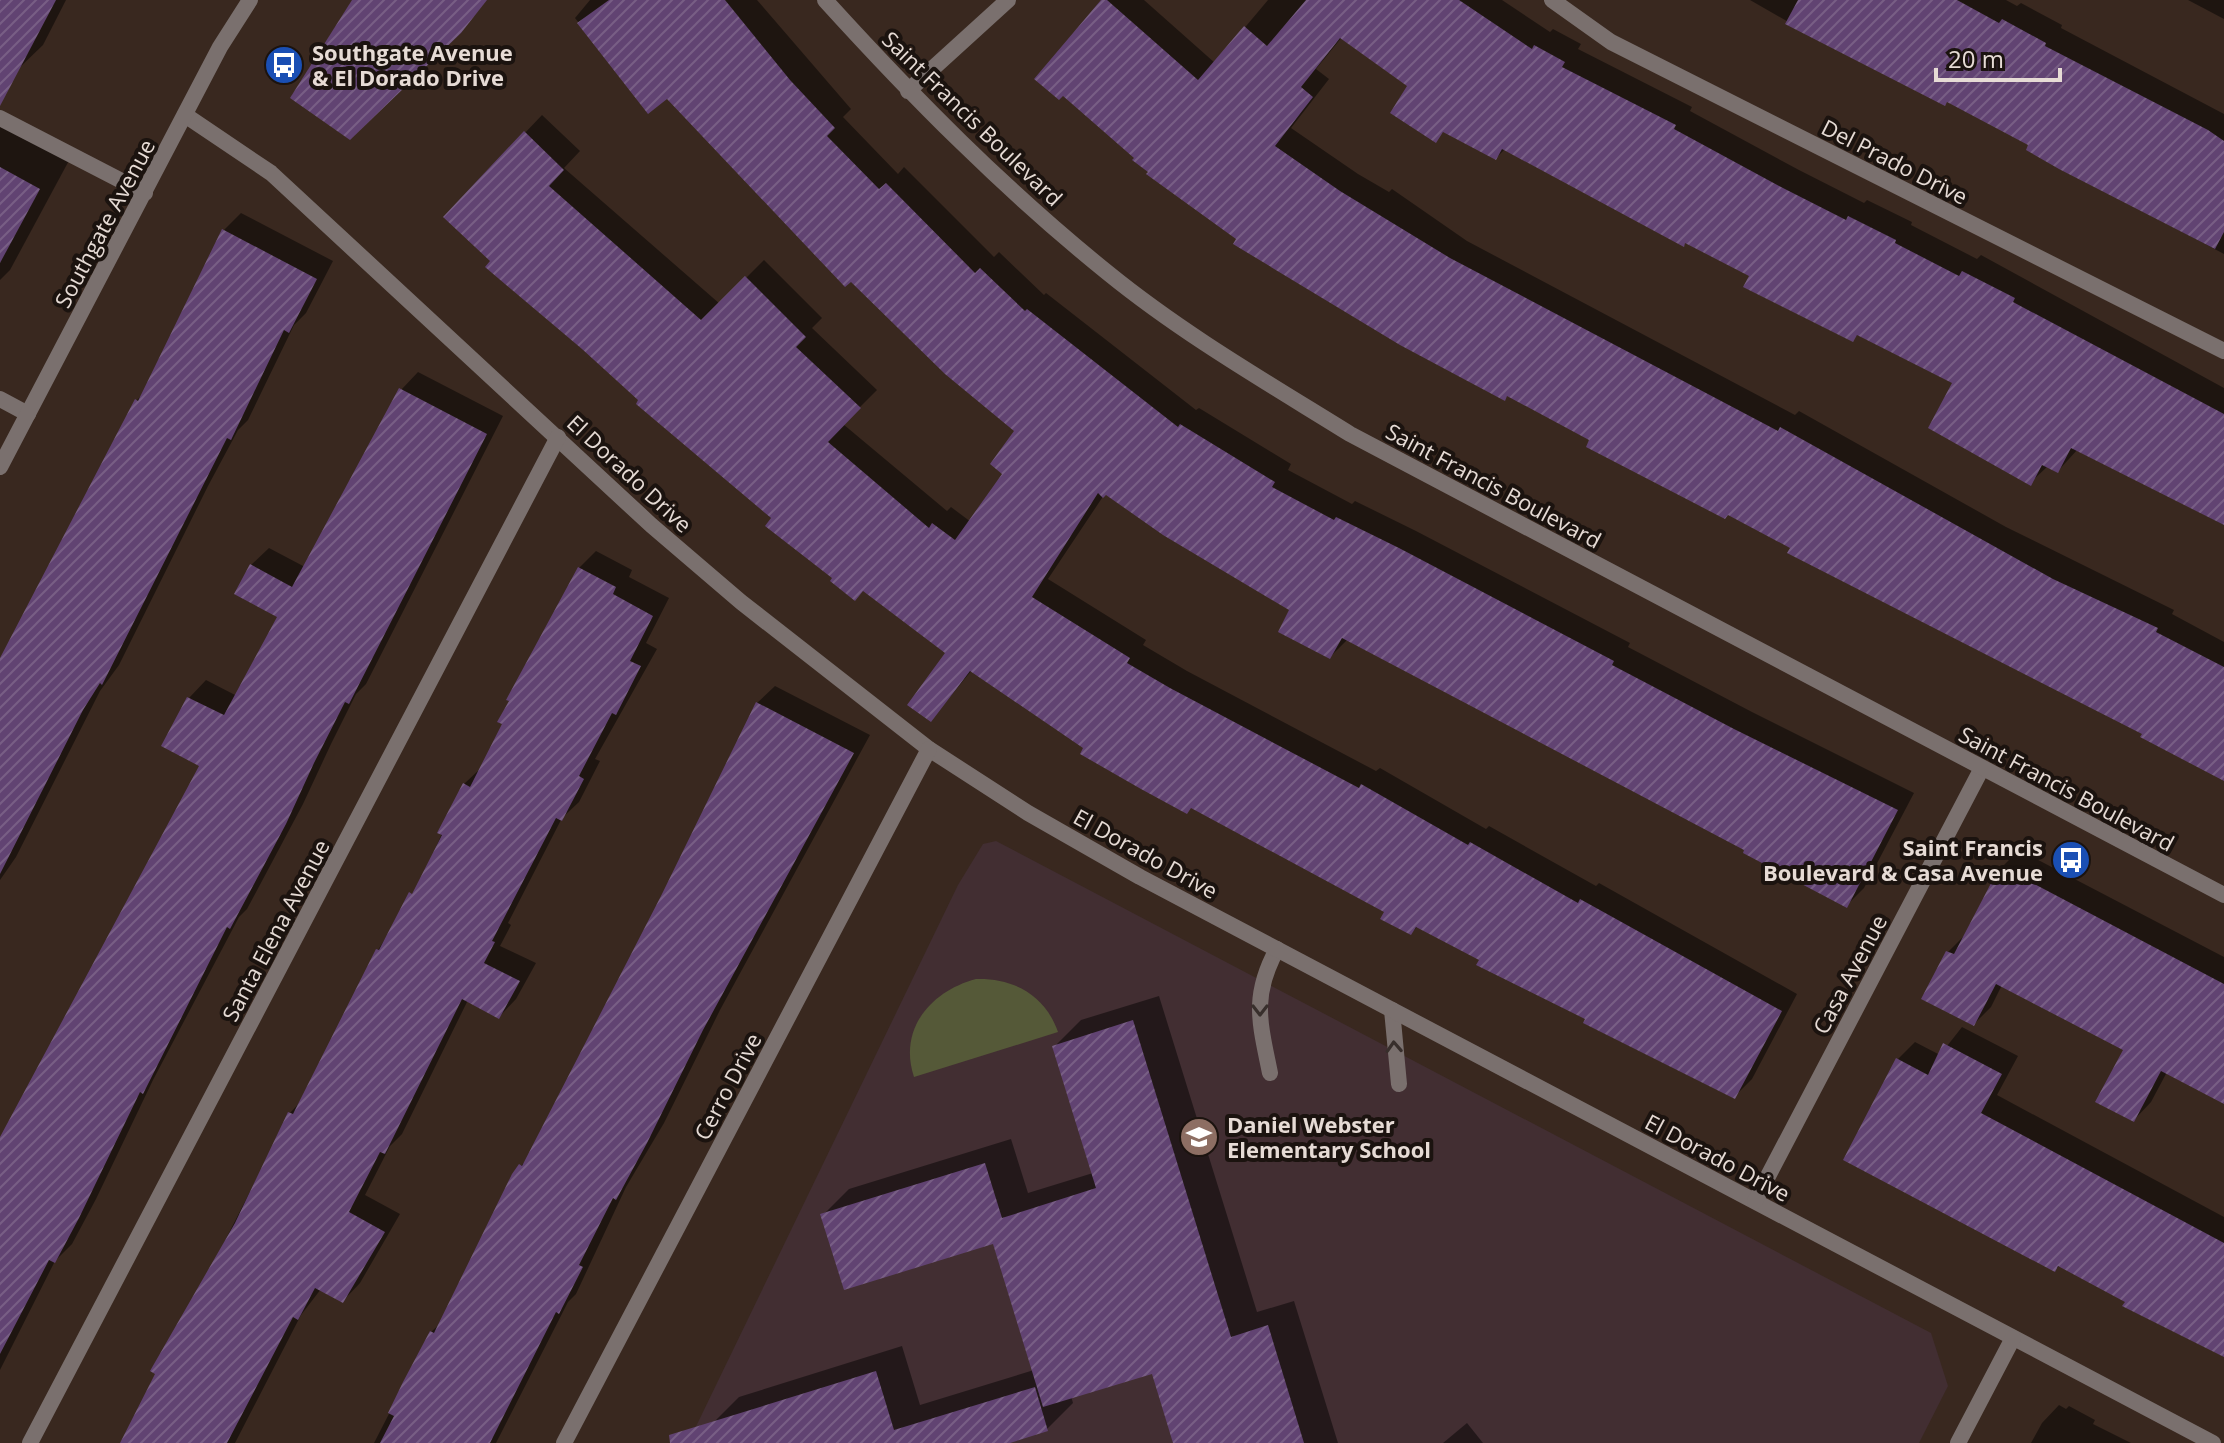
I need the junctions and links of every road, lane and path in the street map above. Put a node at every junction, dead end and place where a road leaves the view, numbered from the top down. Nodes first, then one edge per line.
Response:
1 (250, 0) edge
2 (825, 0) edge
3 (1008, 0) edge
4 (1552, 0) edge
5 (908, 91) junction
6 (185, 115) junction
7 (0, 118) edge
8 (145, 193) junction
9 (2224, 351) edge
10 (0, 399) edge
11 (28, 414) junction
12 (558, 437) junction
13 (0, 467) edge
14 (929, 749) junction
15 (1982, 768) junction
16 (2224, 895) edge
17 (1277, 949) junction
18 (1392, 1010) junction
19 (1270, 1073) dead end
20 (1399, 1084) dead end
21 (1755, 1201) junction
22 (2013, 1338) junction
23 (30, 1443) edge
24 (564, 1443) edge
25 (1958, 1443) edge
26 (2213, 1443) edge

1 - 6 street, Southgate Avenue
2 - 5 street, Saint Francis Boulevard
3 - 5 street
4 - 9 street, Del Prado Drive
5 - 15 street, Saint Francis Boulevard
6 - 8 street, Southgate Avenue
6 - 12 street, El Dorado Drive
7 - 8 street
8 - 11 street, Southgate Avenue
10 - 11 street
11 - 13 street, Southgate Avenue
12 - 14 street, El Dorado Drive
12 - 23 street, Santa Elena Avenue
14 - 17 street, El Dorado Drive
14 - 24 street, Cerro Drive
15 - 16 street, Saint Francis Boulevard
15 - 21 street, Casa Avenue
17 - 18 street, El Dorado Drive
17 -> 19 street
20 -> 18 street
18 - 21 street, El Dorado Drive
21 - 22 street, El Dorado Drive
22 - 25 street
22 - 26 street, El Dorado Drive

